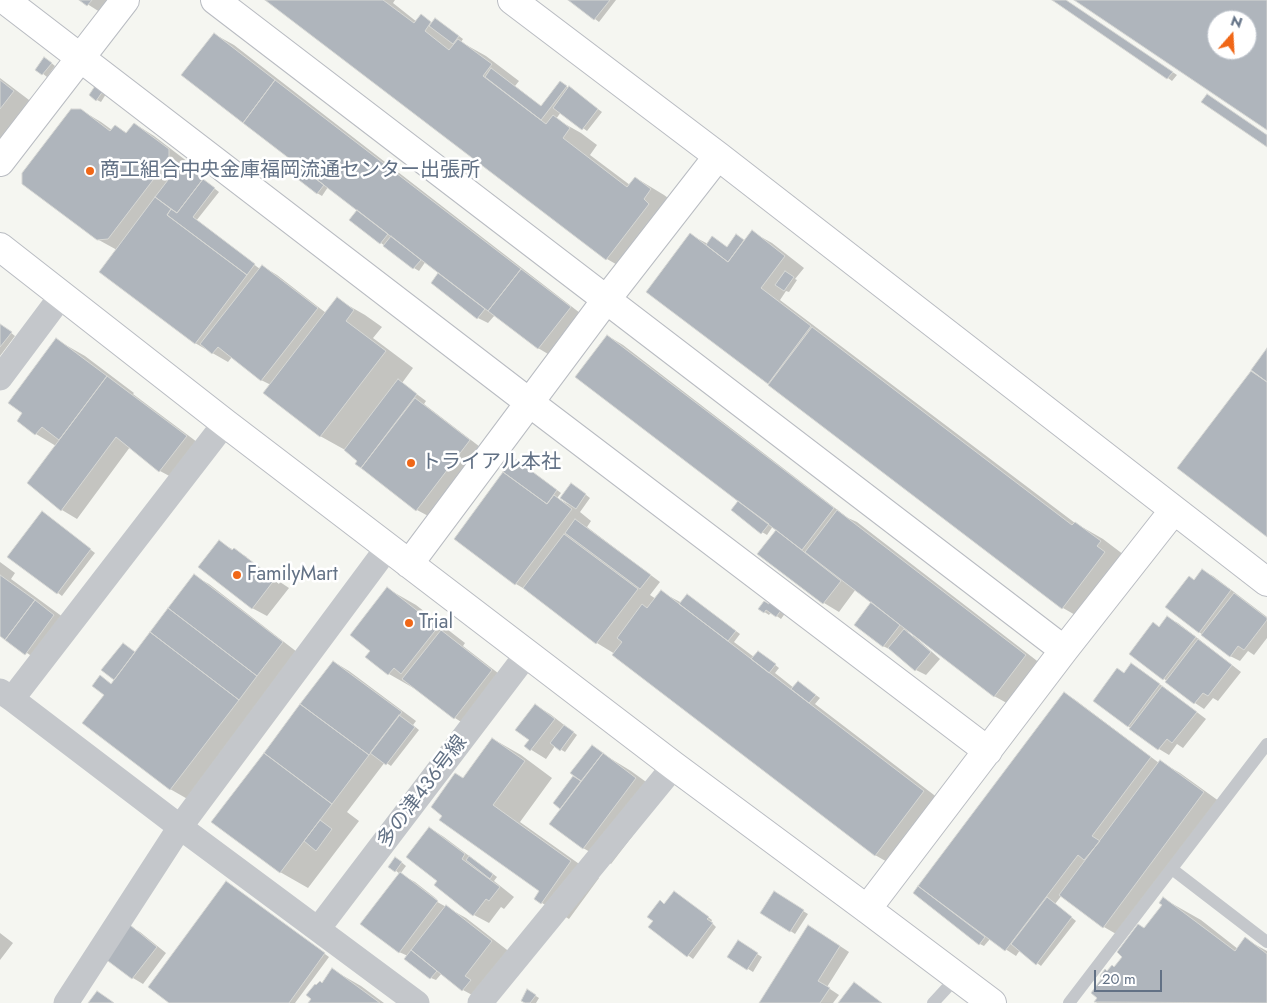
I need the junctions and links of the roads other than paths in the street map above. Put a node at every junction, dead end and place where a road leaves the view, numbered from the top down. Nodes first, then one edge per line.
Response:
1 (4, 0) edge
2 (125, 0) edge
3 (215, 0) edge
4 (512, 0) edge
5 (80, 58) junction
6 (718, 156) junction
7 (0, 162) edge
8 (0, 247) edge
9 (62, 295) junction
10 (606, 300) junction
11 (0, 378) edge
12 (530, 403) junction
13 (224, 423) junction
14 (1174, 510) junction
15 (388, 547) junction
16 (409, 564) junction
17 (1267, 582) edge
18 (1064, 650) junction
19 (527, 654) junction
20 (4, 695) edge
21 (1267, 744) edge
22 (988, 751) junction
23 (674, 766) junction
24 (180, 827) junction
25 (1172, 868) junction
26 (867, 909) junction
27 (318, 930) junction
28 (1267, 942) edge
29 (957, 977) junction
30 (66, 1003) edge
31 (417, 1003) edge
32 (480, 1003) edge
33 (933, 1003) edge
34 (992, 1003) edge
35 (1070, 1003) edge

1 - 5 street
2 - 5 street
3 - 10 street
4 - 6 street
5 - 7 street
5 - 12 street
6 - 10 street
6 - 14 street
8 - 9 street
9 - 11 street
9 - 13 street
10 - 12 street
10 - 18 street
12 - 16 street
12 - 22 street
13 - 15 street
13 - 20 street
14 - 17 street
14 - 18 street
15 - 16 street
15 - 24 street
16 - 19 street
18 - 22 street
19 - 23 street
19 - 27 street, 多の津436号線
20 - 24 street
21 - 25 lane
22 - 26 street
23 - 26 street
23 - 32 street
24 - 27 street
24 - 30 street
25 - 28 lane
25 - 35 lane
26 - 29 street
27 - 31 street
29 - 33 lane
29 - 34 street

